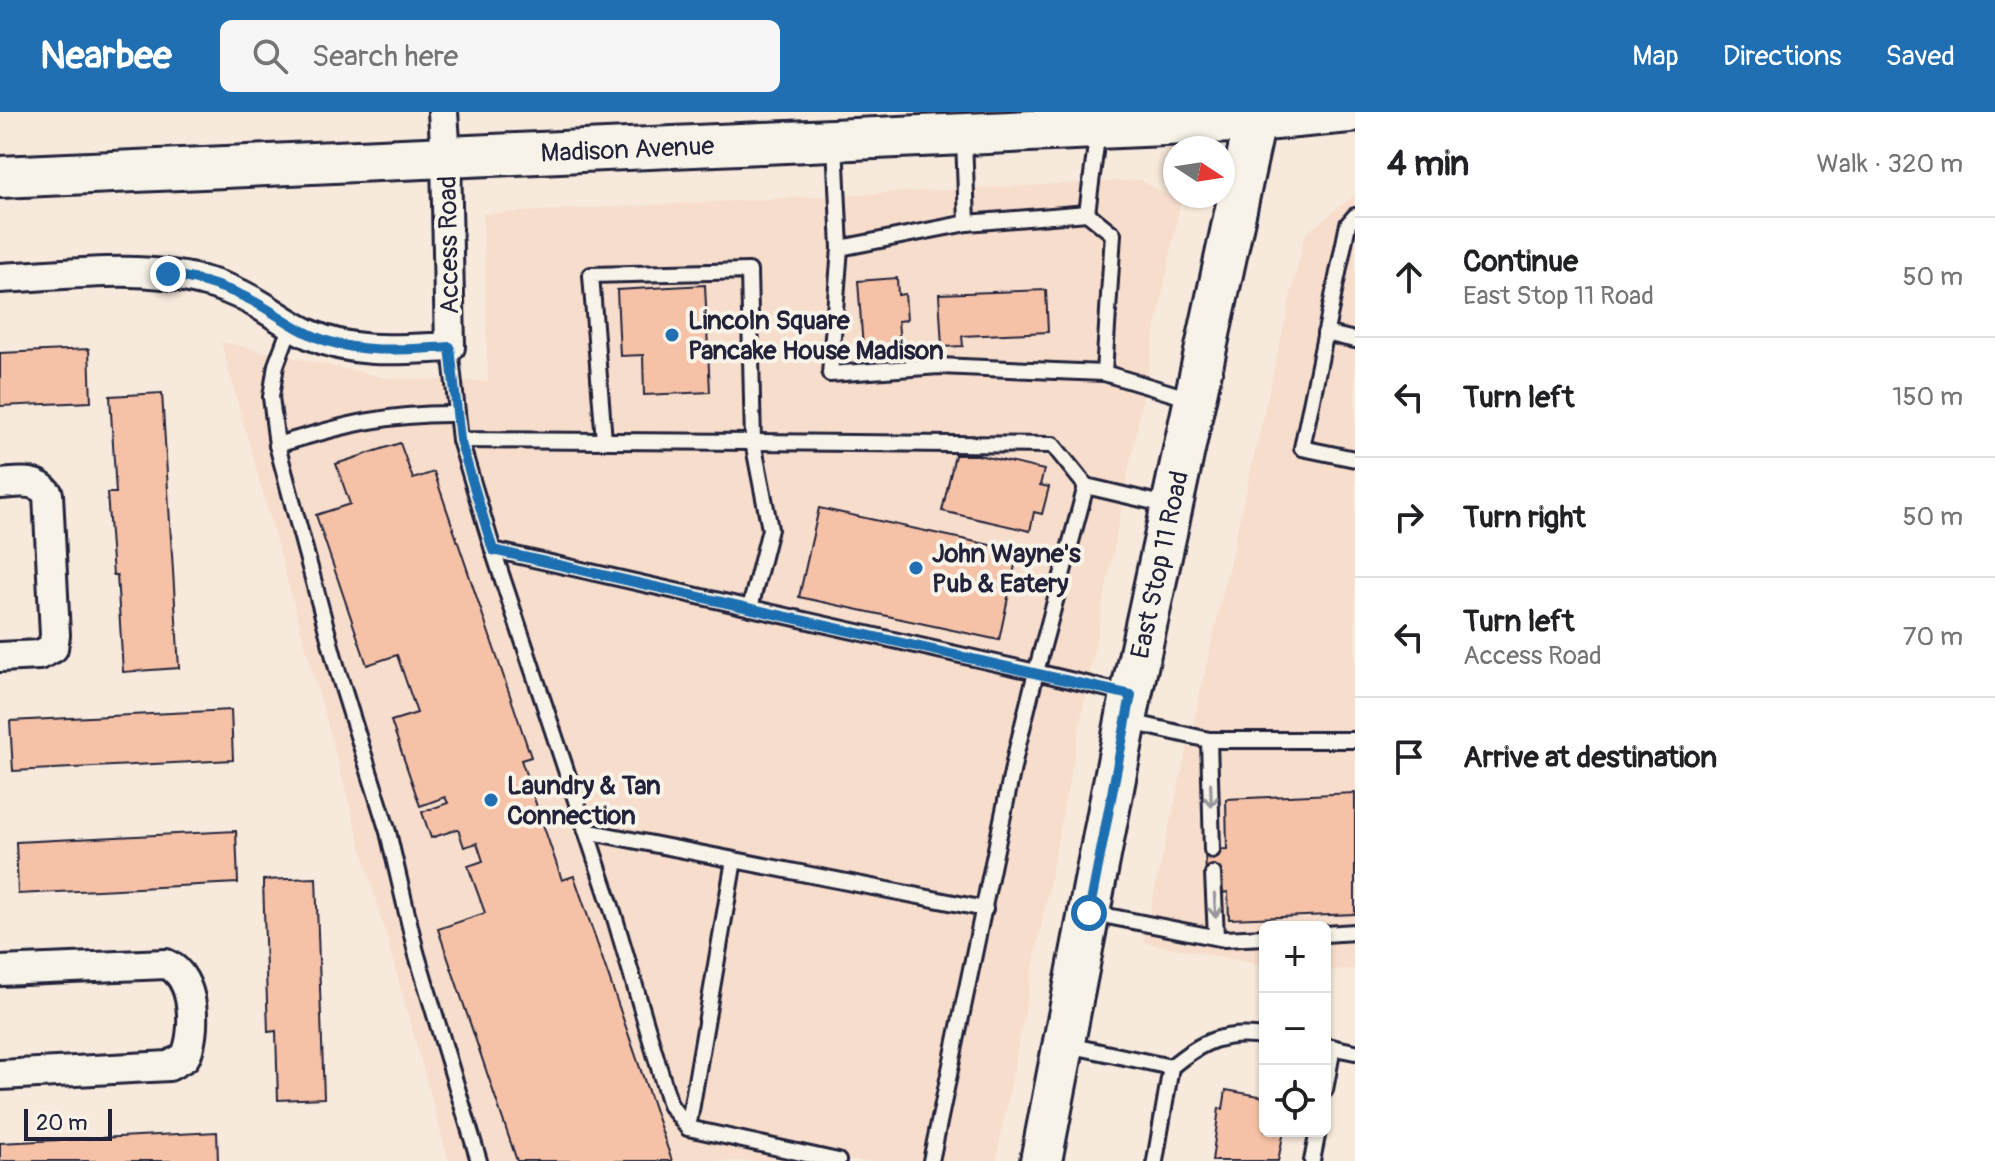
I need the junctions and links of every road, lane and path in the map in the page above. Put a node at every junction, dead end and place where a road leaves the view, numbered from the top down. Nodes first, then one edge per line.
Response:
1 (443, 112) edge
2 (1349, 112) edge
3 (1256, 116) edge
4 (1166, 118) edge
5 (1044, 121) edge
6 (1098, 128) junction
7 (964, 134) junction
8 (835, 140) junction
9 (446, 157) junction
10 (0, 177) edge
11 (1087, 213) junction
12 (1355, 216) edge
13 (967, 223) junction
14 (840, 248) junction
15 (0, 278) edge
16 (291, 325) junction
17 (1325, 333) junction
18 (1355, 340) edge
19 (450, 347) junction
20 (1104, 373) junction
21 (1193, 400) junction
22 (457, 414) junction
23 (460, 440) junction
24 (604, 441) junction
25 (753, 442) junction
26 (277, 445) junction
27 (1355, 459) edge
28 (0, 484) edge
29 (1086, 486) junction
30 (1171, 506) junction
31 (493, 550) junction
32 (750, 608) junction
33 (0, 657) edge
34 (1036, 672) junction
35 (1129, 708) junction
36 (1209, 740) junction
37 (1355, 740) edge
38 (586, 831) junction
39 (1212, 850) dead end
40 (734, 860) junction
41 (1213, 874) dead end
42 (985, 909) junction
43 (1089, 913) junction
44 (1355, 932) edge
45 (1331, 934) edge
46 (1216, 937) junction
47 (1259, 937) edge
48 (0, 971) edge
49 (1259, 1036) edge
50 (1063, 1044) junction
51 (1331, 1046) edge
52 (1355, 1052) edge
53 (1171, 1067) junction
54 (0, 1075) edge
55 (688, 1128) junction
56 (1317, 1137) edge
57 (479, 1161) edge
58 (838, 1161) edge
59 (931, 1161) edge
60 (1041, 1161) edge
61 (1155, 1161) edge
62 (1312, 1161) edge

1 - 9 street, Access Road
2 - 3 main road, Madison Avenue
3 - 4 main road, Madison Avenue
3 - 21 main road, East Stop 11 Road
4 - 6 main road, Madison Avenue
5 - 6 main road, Madison Avenue
5 - 7 main road, Madison Avenue
6 - 11 lane
7 - 8 main road, Madison Avenue
7 - 13 lane
8 - 9 main road, Madison Avenue
8 - 14 lane
9 - 10 main road, Madison Avenue
9 - 19 street, Access Road
11 - 13 lane
11 - 20 lane
12 - 17 lane
13 - 14 lane
14 - 20 lane
15 - 16 street, Access Road
16 - 19 street, Access Road
16 - 26 lane
17 - 18 lane
17 - 27 lane
19 - 22 lane
20 - 21 lane
21 - 30 main road, East Stop 11 Road
22 - 23 lane
22 - 26 lane
23 - 24 lane
23 - 31 lane
24 - 25 lane
24 - 25 lane
25 - 29 lane
25 - 32 lane
26 - 57 lane
28 - 33 street
29 - 30 lane
29 - 34 lane
30 - 35 main road, East Stop 11 Road
31 - 32 lane
31 - 38 lane
32 - 34 lane
34 - 35 lane
34 - 42 lane
35 - 36 lane
35 - 43 main road, East Stop 11 Road
36 - 37 lane
36 -> 39 lane
38 - 40 lane
38 - 55 lane
40 - 42 lane
40 - 55 lane
41 -> 46 lane
42 - 59 lane
43 - 46 lane
43 - 50 main road, East Stop 11 Road
44 - 45 lane
46 - 47 lane
48 - 54 street
49 - 53 lane
50 - 53 lane
50 - 60 main road, East Stop 11 Road
51 - 52 lane
53 - 61 lane
55 - 58 lane
56 - 62 lane

